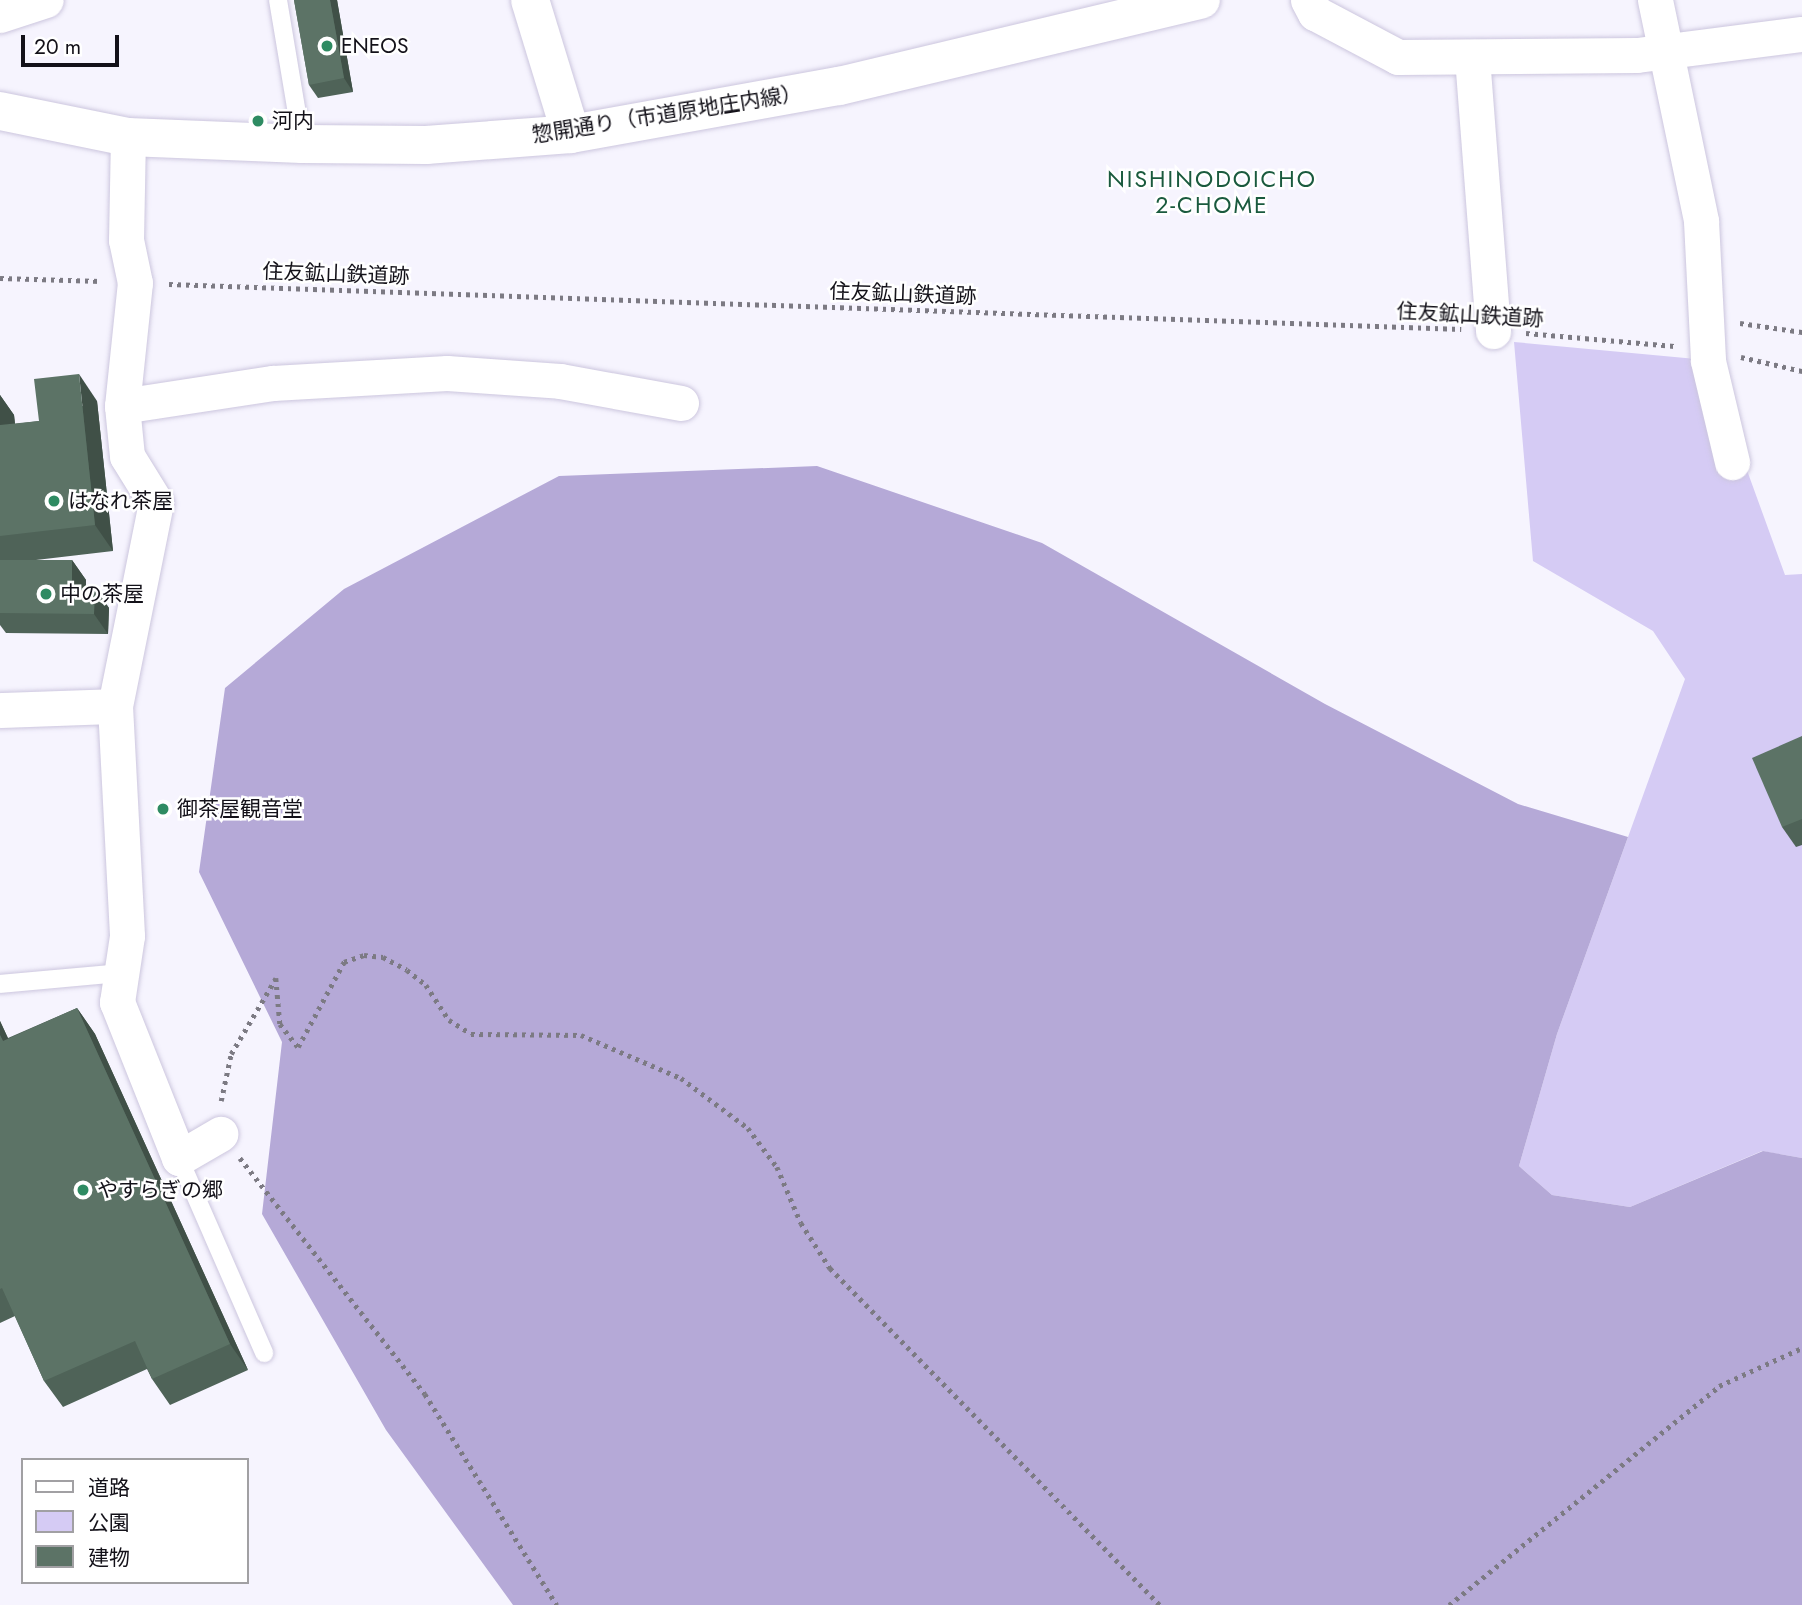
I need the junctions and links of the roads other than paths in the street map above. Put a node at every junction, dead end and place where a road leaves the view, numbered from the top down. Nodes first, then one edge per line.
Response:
1 (46, 0) edge
2 (278, 0) edge
3 (530, 0) edge
4 (1201, 0) edge
5 (1308, 0) edge
6 (1656, 0) edge
7 (0, 15) edge
8 (1802, 34) edge
9 (1666, 48) junction
10 (1472, 57) junction
11 (0, 111) edge
12 (571, 134) junction
13 (128, 137) junction
14 (302, 144) junction
15 (1493, 331) road end
16 (681, 403) dead end
17 (122, 406) junction
18 (1732, 462) dead end
19 (116, 706) junction
20 (0, 710) edge
21 (122, 973) junction
22 (0, 984) edge
23 (220, 1134) road end
24 (179, 1158) junction
25 (264, 1353) dead end

1 - 7 street
2 - 14 lane
3 - 12 street
4 - 12 street, 惣開通り（市道原地庄内線）
5 - 10 street
6 - 9 street
8 - 9 street
9 - 10 street
9 - 18 street
10 - 15 street
11 - 13 street, 惣開通り（市道原地庄内線）
12 - 14 street, 惣開通り（市道原地庄内線）
13 - 14 street, 惣開通り（市道原地庄内線）
13 - 17 street
16 - 17 street
17 - 19 street
19 - 20 street
19 - 21 street
21 - 22 lane
21 - 24 street
23 - 24 street
24 - 25 lane

